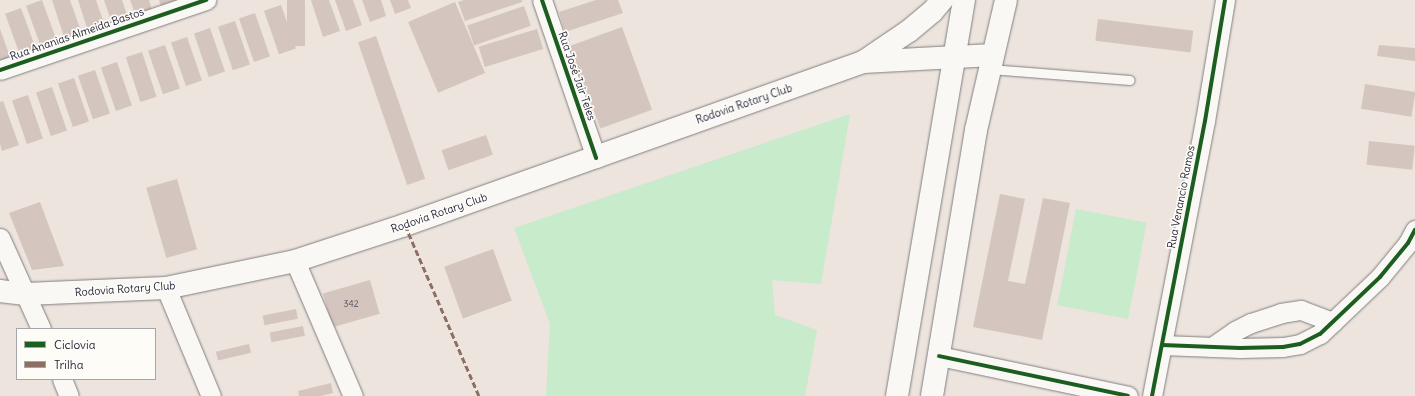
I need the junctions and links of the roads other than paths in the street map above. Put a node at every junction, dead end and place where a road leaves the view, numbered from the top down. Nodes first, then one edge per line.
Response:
1 (206, 0) edge
2 (542, 0) edge
3 (942, 0) edge
4 (964, 0) edge
5 (1006, 0) edge
6 (1225, 0) edge
7 (955, 57) junction
8 (862, 62) junction
9 (991, 62) junction
10 (0, 70) edge
11 (1130, 80) dead end
12 (596, 158) junction
13 (1415, 230) edge
14 (0, 238) edge
15 (295, 261) junction
16 (166, 288) junction
17 (0, 291) edge
18 (26, 294) junction
19 (1333, 322) junction
20 (41, 328) edge
21 (1162, 345) junction
22 (1212, 347) junction
23 (940, 356) junction
24 (62, 380) edge
25 (69, 396) edge
26 (211, 396) edge
27 (353, 396) edge
28 (897, 396) edge
29 (932, 396) edge
30 (1128, 396) edge
31 (1152, 396) edge

1 - 10 street, Rua Ananias Almeida Bastos
2 - 12 street, Rua José Jair Teles
3 - 8 main road
4 - 7 main road
5 - 9 main road
6 - 21 street, Rua Venancio Ramos
7 - 8 main road
7 - 9 main road
7 - 28 main road
8 - 12 main road, Rodovia Rotary Club
9 - 11 lane
9 - 23 main road
12 - 15 main road, Rodovia Rotary Club
13 - 19 street
14 - 18 street
15 - 16 main road, Rodovia Rotary Club
15 - 27 street
16 - 18 main road, Rodovia Rotary Club
16 - 26 street
17 - 18 main road, Rodovia Rotary Club
18 - 20 street
19 - 22 street
19 - 22 street
21 - 22 street
21 - 31 street, Rua Venancio Ramos
23 - 29 main road
23 - 30 street
24 - 25 street

